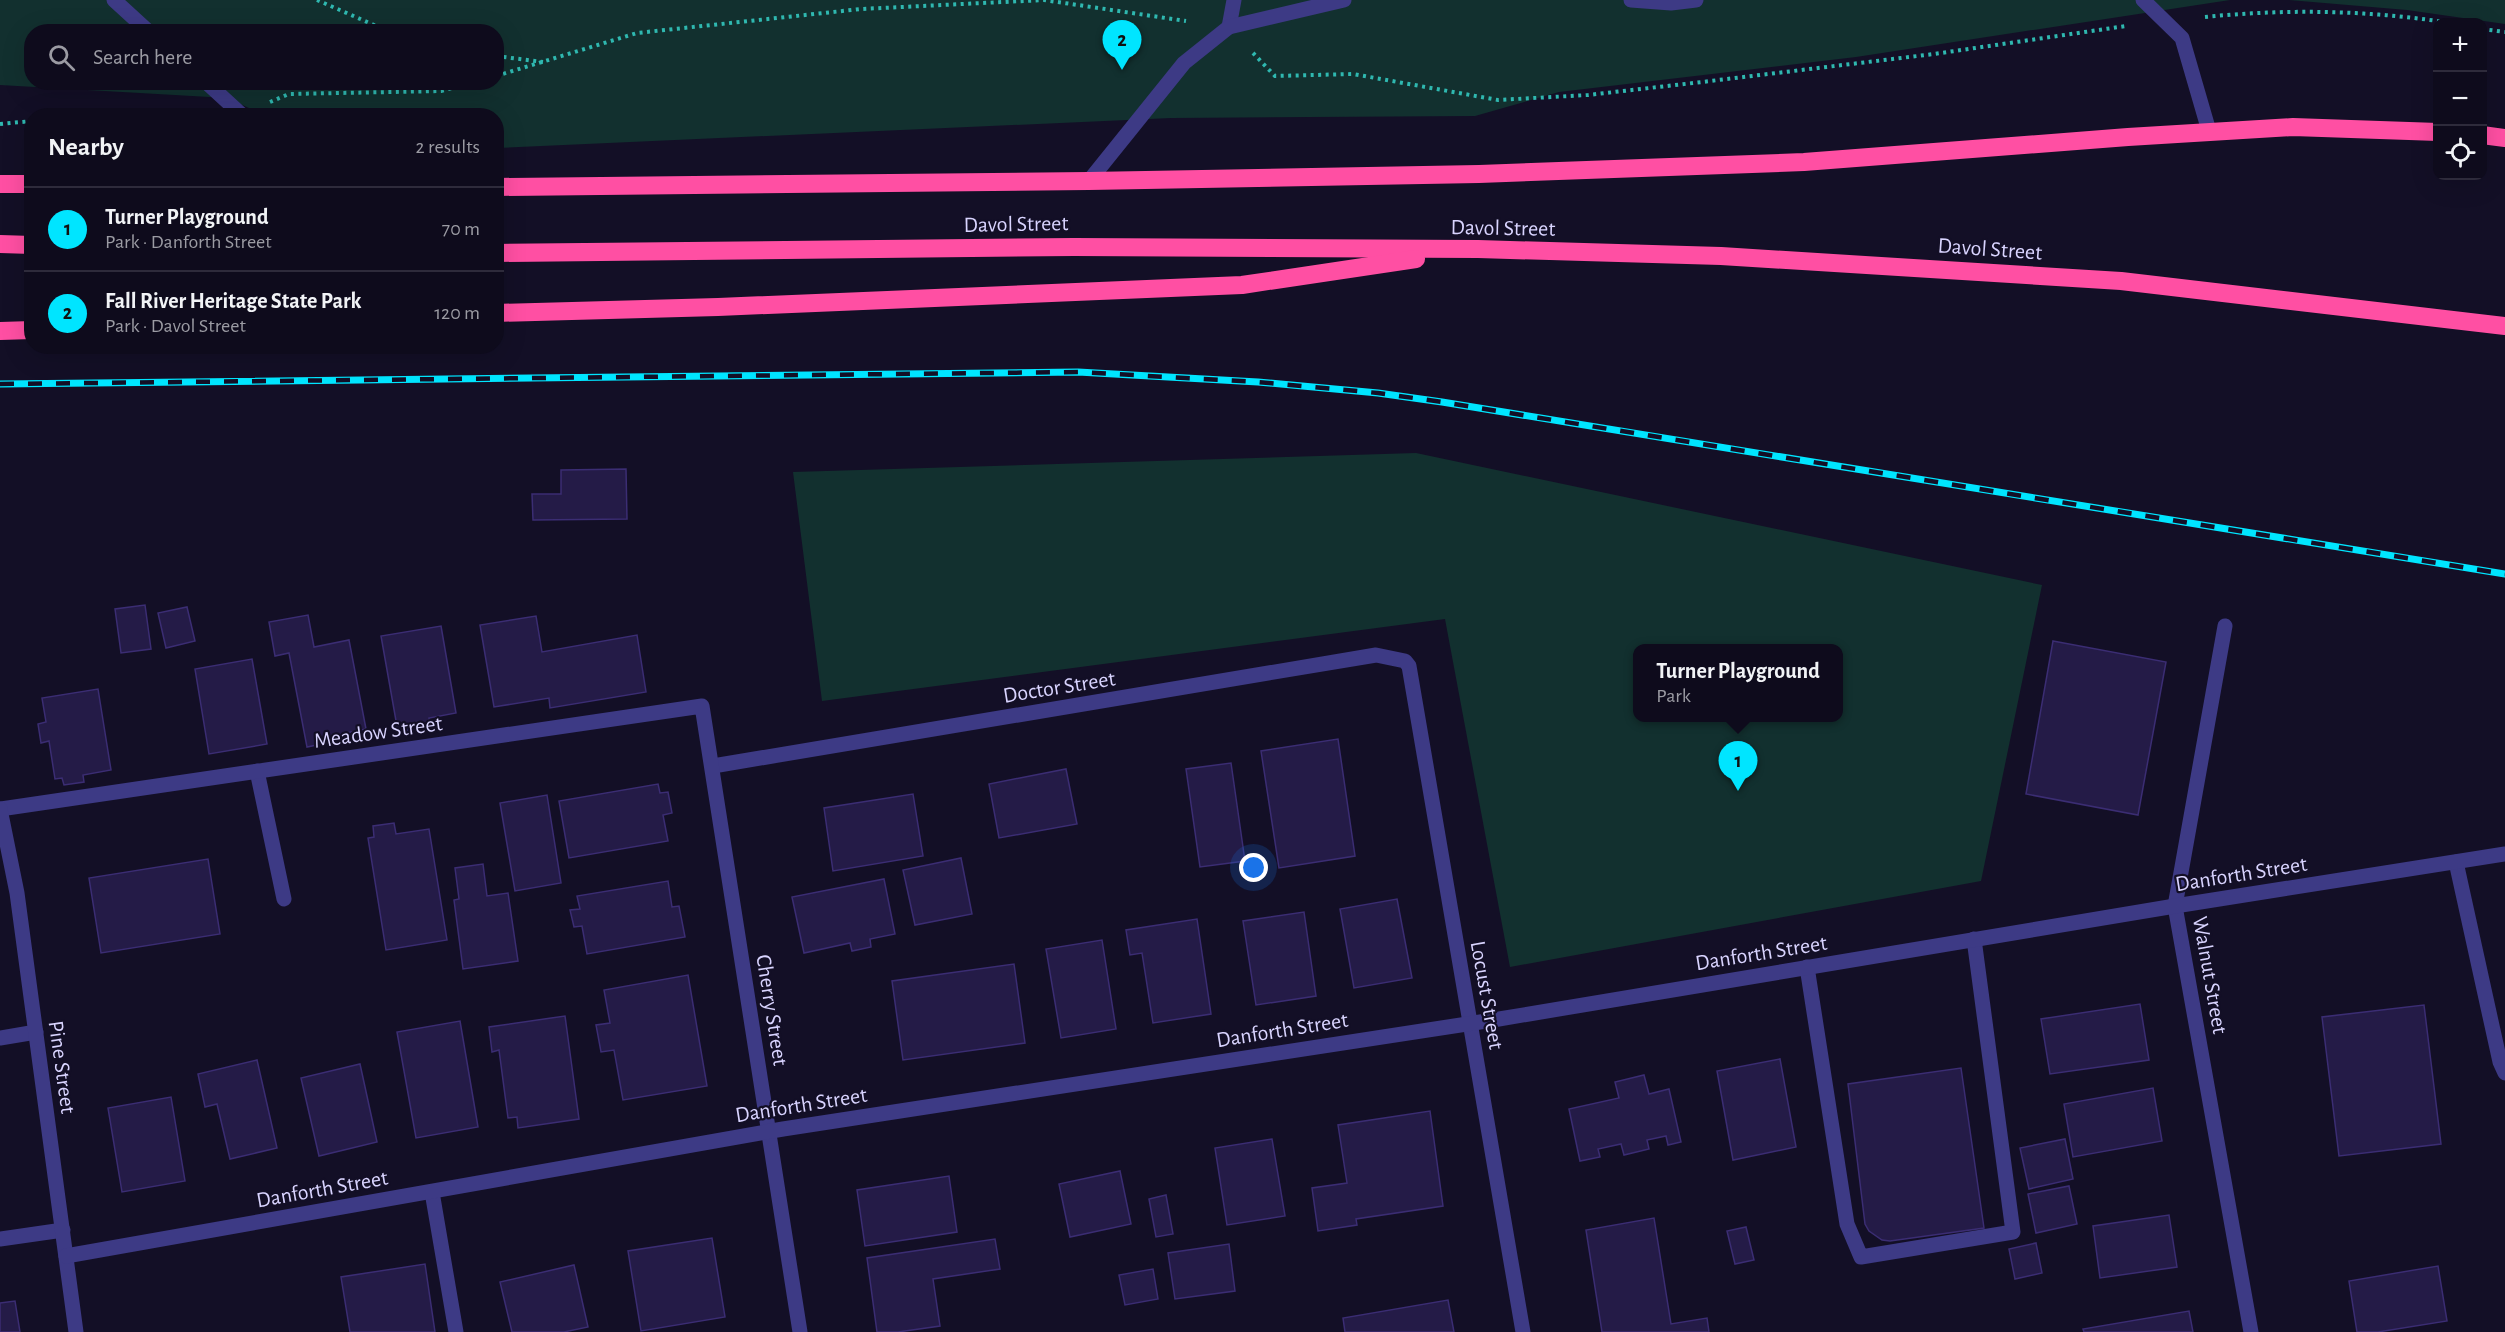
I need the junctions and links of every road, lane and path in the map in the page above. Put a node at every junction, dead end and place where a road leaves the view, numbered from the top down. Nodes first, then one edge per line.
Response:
1 (114, 0) edge
2 (316, 0) edge
3 (1234, 0) edge
4 (1344, 0) edge
5 (1631, 0) edge
6 (1696, 0) edge
7 (2143, 0) edge
8 (2433, 20) edge
9 (2164, 21) junction
10 (140, 24) edge
11 (372, 24) edge
12 (1229, 27) junction
13 (2487, 30) edge
14 (2505, 32) edge
15 (504, 57) edge
16 (547, 62) junction
17 (504, 74) edge
18 (215, 90) edge
19 (448, 90) edge
20 (265, 104) dead end
21 (234, 108) edge
22 (24, 122) edge
23 (0, 124) edge
24 (2209, 131) junction
25 (2433, 132) edge
26 (2487, 136) edge
27 (2505, 138) edge
28 (1089, 182) junction
29 (0, 184) edge
30 (24, 184) edge
31 (504, 187) edge
32 (0, 244) edge
33 (24, 245) edge
34 (1478, 249) junction
35 (504, 253) edge
36 (504, 313) edge
37 (2505, 326) edge
38 (24, 330) edge
39 (0, 332) edge
40 (2225, 626) dead end
41 (1409, 666) joint
42 (713, 766) junction
43 (257, 771) junction
44 (0, 809) edge
45 (2505, 854) edge
46 (2456, 862) junction
47 (284, 899) dead end
48 (2175, 906) junction
49 (1974, 939) junction
50 (1807, 967) junction
51 (1470, 1023) junction
52 (36, 1032) junction
53 (0, 1038) edge
54 (2505, 1073) edge
55 (770, 1132) junction
56 (432, 1192) junction
57 (63, 1230) junction
58 (0, 1239) edge
59 (66, 1256) junction
60 (76, 1332) edge
61 (456, 1332) edge
62 (800, 1332) edge
63 (1523, 1332) edge
64 (2251, 1332) edge

1 - 10 street
2 - 11 path
3 - 12 street
4 - 12 street
5 - 6 street
7 - 9 street
8 - 9 path
9 - 12 path
9 - 24 street
12 - 16 path
12 - 28 street
13 - 14 path
15 - 16 path
16 - 17 path
18 - 21 street
19 - 20 path
22 - 23 path
24 - 25 highway, Davol Street
24 - 28 highway, Davol Street
26 - 27 highway
28 - 31 highway, Davol Street
29 - 30 highway
32 - 33 highway
34 - 35 highway, Davol Street
34 - 36 highway
34 - 37 highway, Davol Street
38 - 39 highway
40 - 48 street, Walnut Street
41 - 42 street, Doctor Street
41 - 51 street, Locust Street
42 - 43 street, Meadow Street
42 - 55 street, Cherry Street
43 - 44 street, Meadow Street
43 - 47 street
44 - 52 street, Pine Street
45 - 46 street, Danforth Street
46 - 48 street, Danforth Street
46 - 54 street
48 - 49 street, Danforth Street
48 - 64 street, Walnut Street
49 - 50 street, Danforth Street
49 - 50 street
50 - 51 street, Danforth Street
51 - 55 street, Danforth Street
51 - 63 street, Locust Street
52 - 53 street
52 - 57 street, Pine Street
55 - 56 street, Danforth Street
55 - 62 street, Cherry Street
56 - 59 street, Danforth Street
56 - 61 street
57 - 58 street
57 - 59 street, Pine Street
59 - 60 street, Pine Street

